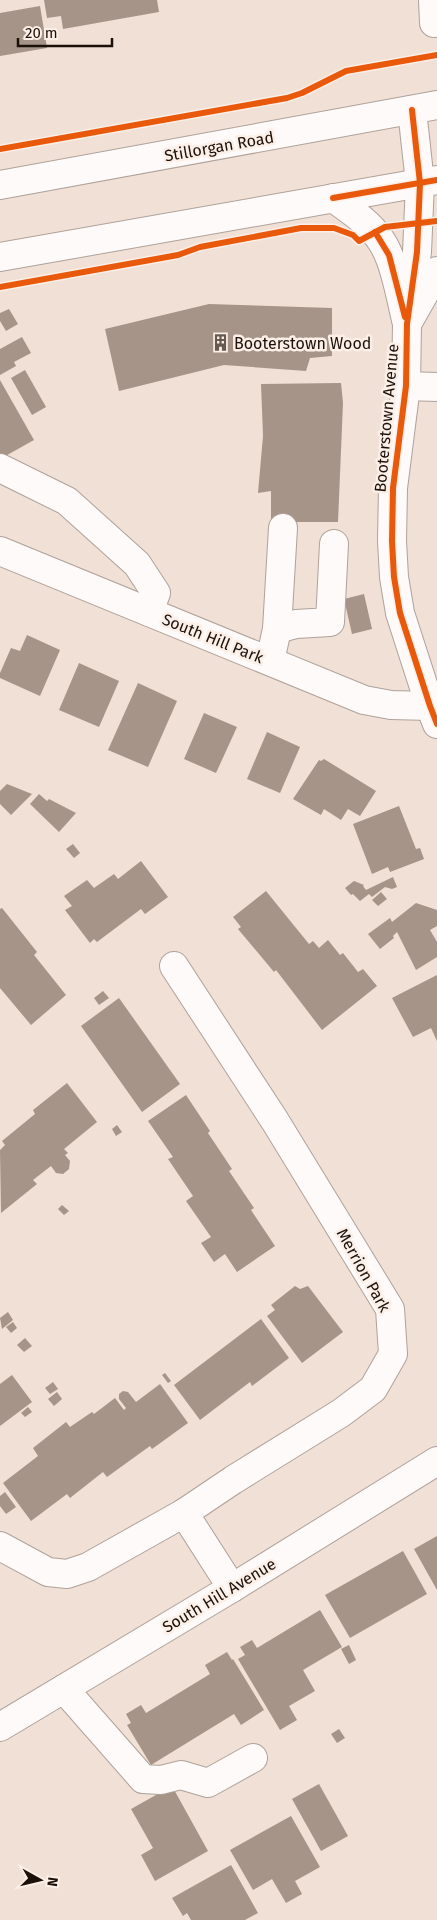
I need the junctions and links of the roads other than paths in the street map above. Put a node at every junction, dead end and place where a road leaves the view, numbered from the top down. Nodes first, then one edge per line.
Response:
1 (425, 107) edge
2 (429, 181) edge
3 (0, 185) edge
4 (333, 198) junction
5 (0, 257) edge
6 (437, 271) edge
7 (407, 324) junction
8 (406, 386) junction
9 (437, 387) edge
10 (0, 468) edge
11 (282, 528) dead end
12 (334, 544) dead end
13 (0, 551) edge
14 (149, 612) junction
15 (277, 629) junction
16 (270, 661) junction
17 (433, 715) edge
18 (174, 966) dead end
19 (437, 1461) edge
20 (184, 1513) junction
21 (0, 1546) edge
22 (232, 1588) junction
23 (64, 1689) junction
24 (0, 1727) edge
25 (253, 1758) dead end

1 - 2 street, Booterstown Avenue
1 - 3 street, Stillorgan Road
2 - 4 street
2 - 7 street, Booterstown Avenue
4 - 5 street
4 - 7 street
6 - 7 street
7 - 8 street, Booterstown Avenue
8 - 9 street
8 - 17 street, Booterstown Avenue
10 - 14 street
11 - 15 street
12 - 15 street
13 - 14 street, South Hill Park
14 - 16 street, South Hill Park
15 - 16 street
16 - 17 street, South Hill Park
18 - 20 street, Merrion Park
19 - 22 street, South Hill Avenue
20 - 21 street, Merrion Park
20 - 22 street
22 - 23 street, South Hill Avenue
23 - 24 street, South Hill Avenue
23 - 25 street

